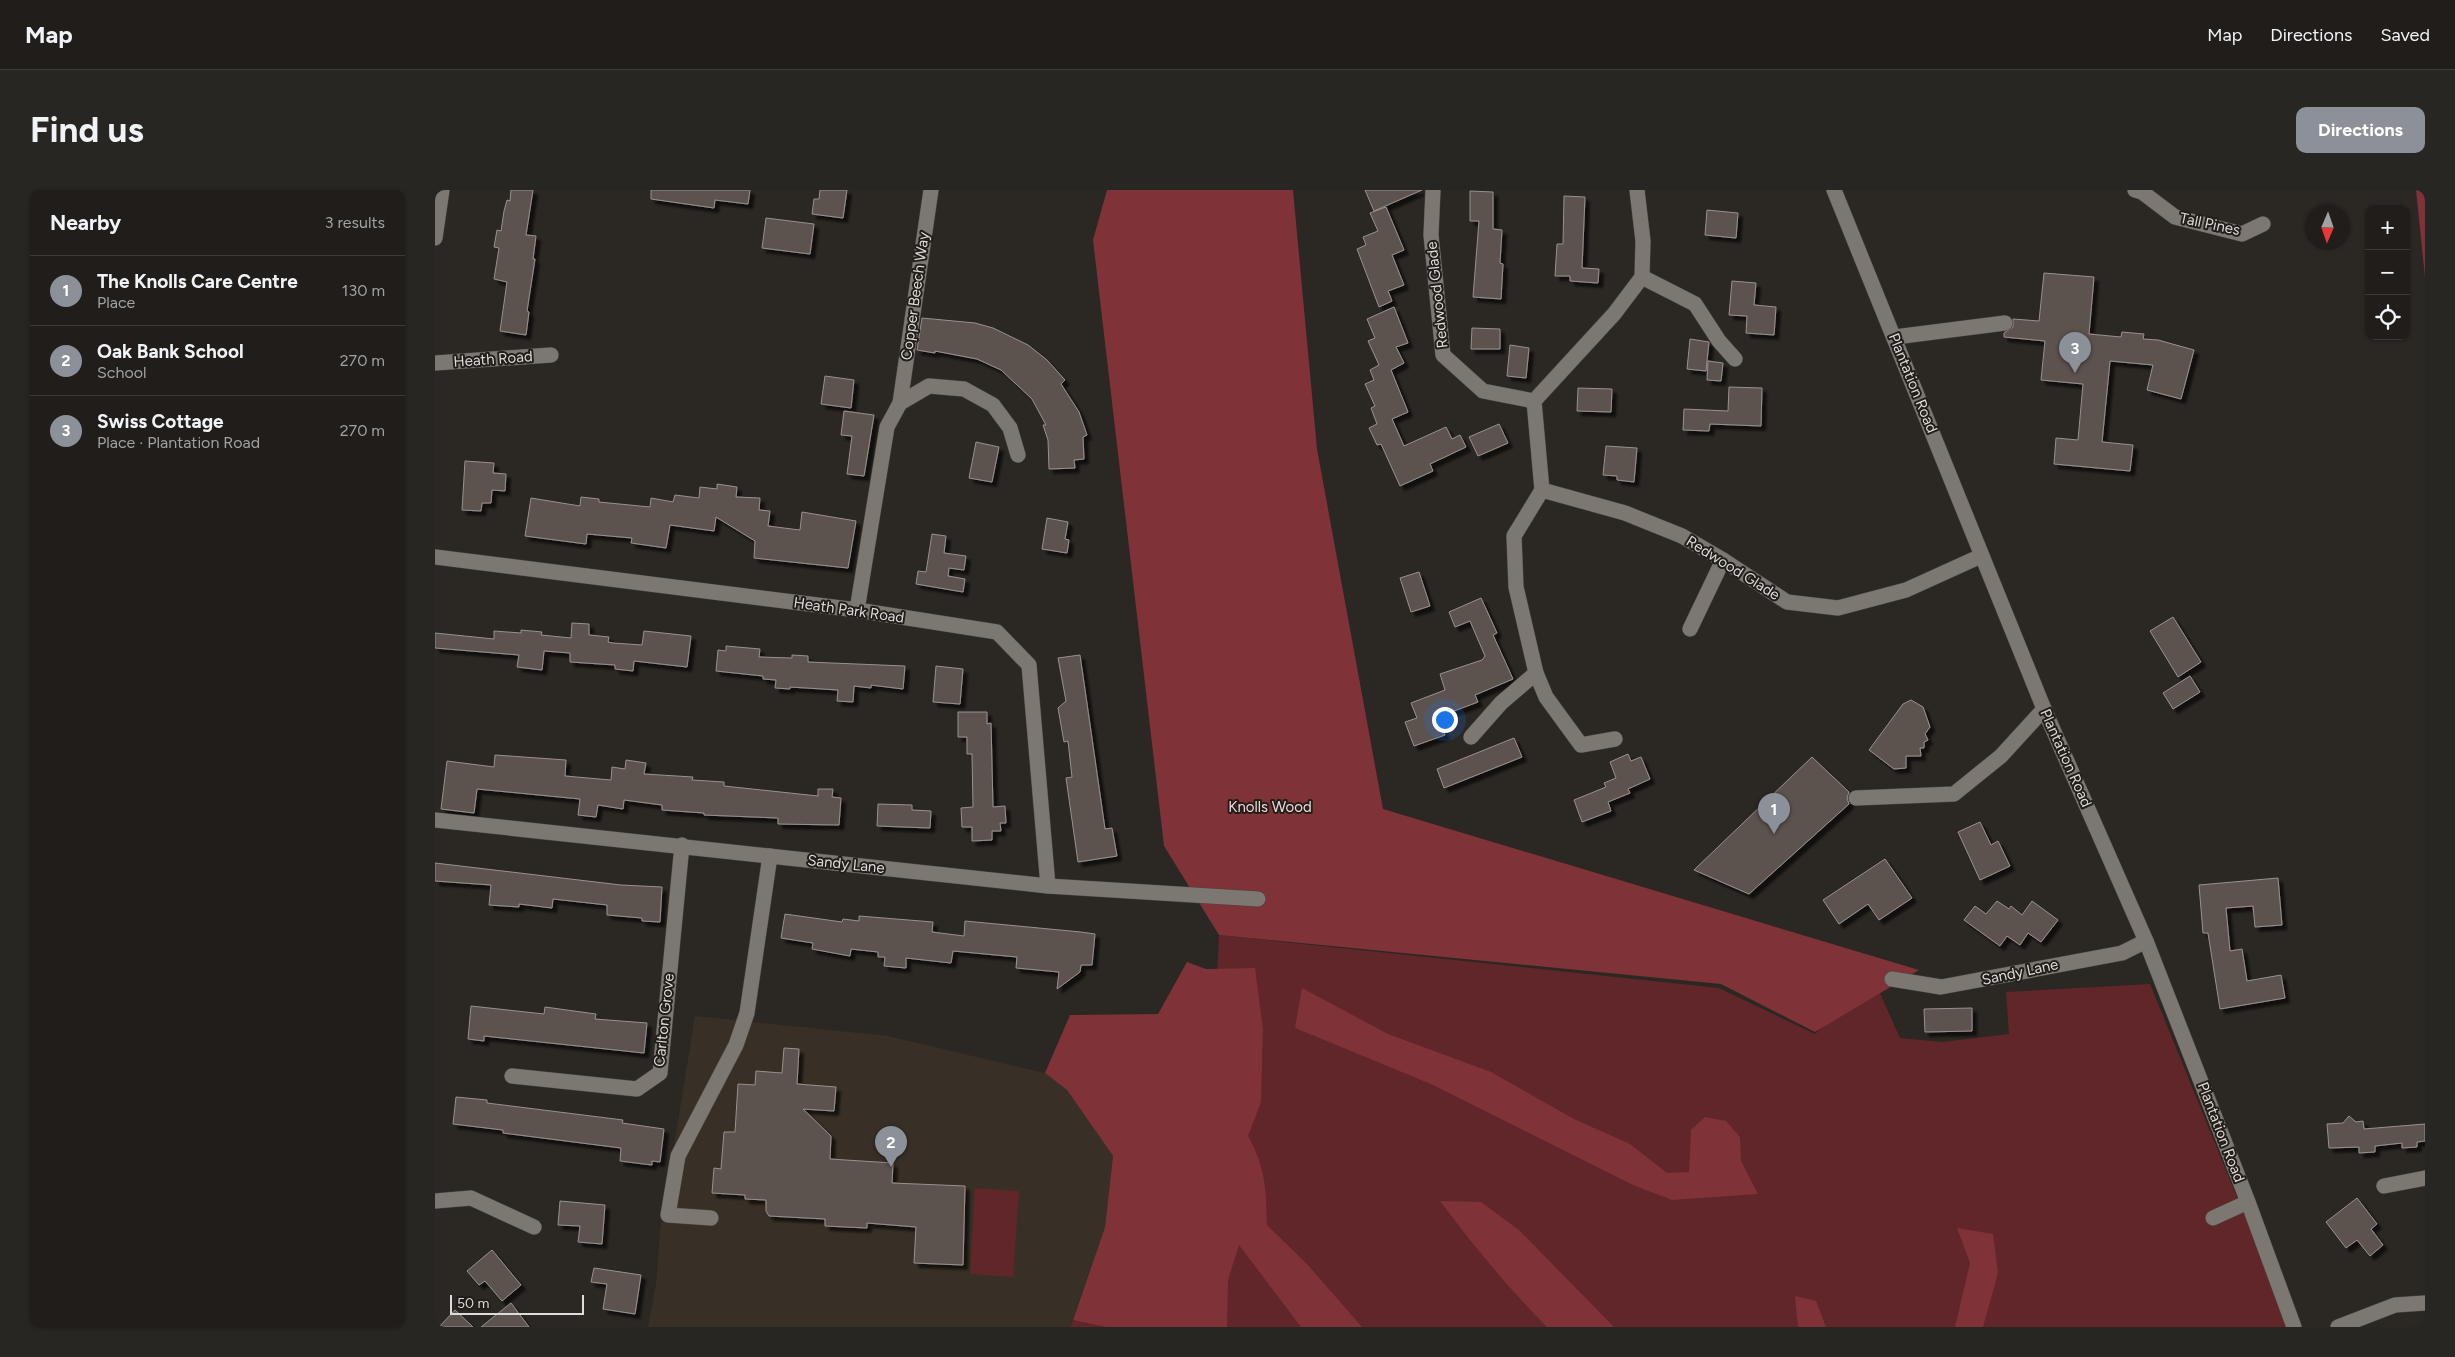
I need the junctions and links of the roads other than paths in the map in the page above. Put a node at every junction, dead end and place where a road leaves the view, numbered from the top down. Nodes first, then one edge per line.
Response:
1 (442, 190) edge
2 (931, 190) edge
3 (1433, 190) edge
4 (1637, 190) edge
5 (1834, 190) edge
6 (2135, 190) edge
7 (2263, 224) dead end
8 (435, 238) edge
9 (1642, 277) junction
10 (2005, 323) dead end
11 (1895, 337) junction
12 (551, 355) dead end
13 (1735, 359) dead end
14 (435, 363) edge
15 (1534, 402) junction
16 (900, 403) junction
17 (1018, 455) dead end
18 (1542, 490) junction
19 (1981, 556) junction
20 (435, 557) edge
21 (1723, 560) junction
22 (857, 610) junction
23 (1689, 629) dead end
24 (1536, 673) junction
25 (2045, 709) junction
26 (1471, 737) dead end
27 (1615, 739) dead end
28 (1856, 798) dead end
29 (435, 820) edge
30 (682, 846) junction
31 (770, 856) junction
32 (1048, 886) junction
33 (1258, 899) dead end
34 (2146, 941) junction
35 (1892, 979) dead end
36 (512, 1076) dead end
37 (2425, 1178) edge
38 (2384, 1186) dead end
39 (435, 1201) edge
40 (2248, 1202) junction
41 (711, 1218) dead end
42 (2213, 1218) dead end
43 (534, 1227) dead end
44 (2425, 1303) edge
45 (2294, 1327) edge
46 (2339, 1327) edge

1 - 8 street
2 - 16 street, Copper Beech Way
3 - 15 street, Redwood Glade
4 - 9 street
5 - 11 street, Plantation Road
6 - 7 street, Tall Pines
9 - 13 street
9 - 15 street
10 - 11 street
11 - 19 street, Plantation Road
12 - 14 street, Heath Road
15 - 18 street
16 - 17 street
16 - 22 street, Copper Beech Way
18 - 21 street, Redwood Glade
18 - 24 street
19 - 21 street, Redwood Glade
19 - 25 street, Plantation Road
20 - 22 street, Heath Park Road
21 - 23 street
22 - 32 street, Heath Park Road
24 - 26 street
24 - 27 street
25 - 28 street
25 - 34 street, Plantation Road
29 - 30 street, Sandy Lane
30 - 31 street, Sandy Lane
30 - 36 street, Carlton Grove
31 - 32 street, Sandy Lane
31 - 41 street
32 - 33 street, Sandy Lane
34 - 35 street, Sandy Lane
34 - 40 street, Plantation Road
37 - 38 street
39 - 43 street
40 - 42 street
40 - 45 street, Plantation Road
44 - 46 street

